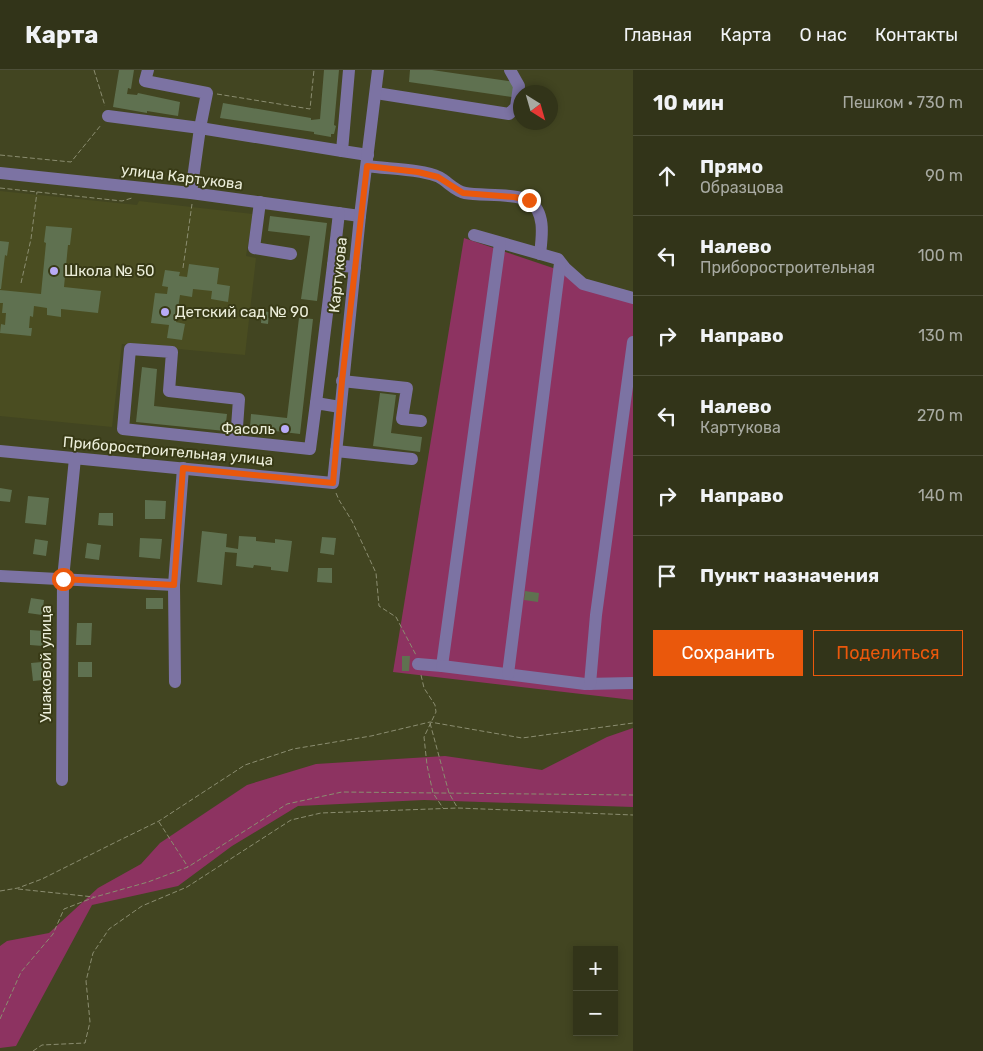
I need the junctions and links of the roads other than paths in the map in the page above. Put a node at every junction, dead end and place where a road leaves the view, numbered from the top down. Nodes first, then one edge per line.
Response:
1 (148, 70) edge
2 (350, 70) edge
3 (378, 70) edge
4 (510, 70) edge
5 (376, 93) junction
6 (108, 116) road end
7 (200, 128) junction
8 (342, 151) junction
9 (368, 161) junction
10 (0, 173) edge
11 (192, 194) junction
12 (260, 202) junction
13 (339, 213) junction
14 (360, 216) junction
15 (474, 235) dead end
16 (500, 243) junction
17 (291, 254) dead end
18 (540, 254) junction
19 (560, 263) junction
20 (333, 265) junction
21 (355, 268) junction
22 (633, 298) edge
23 (633, 342) edge
24 (342, 381) junction
25 (316, 404) junction
26 (340, 407) junction
27 (421, 421) dead end
28 (236, 440) junction
29 (0, 451) edge
30 (336, 451) junction
31 (75, 458) junction
32 (412, 459) dead end
33 (183, 468) junction
34 (333, 483) joint
35 (0, 576) edge
36 (63, 579) junction
37 (174, 585) junction
38 (418, 664) road end
39 (442, 666) junction
40 (508, 674) junction
41 (175, 682) dead end
42 (633, 683) edge
43 (590, 684) junction
44 (62, 780) dead end

1 - 7 street
2 - 8 street
3 - 5 street, Картукова
4 - 5 street
5 - 9 street, Картукова
6 - 7 street
7 - 8 street
7 - 11 street
8 - 9 street
9 - 14 street, Картукова
9 - 18 street
10 - 11 street, улица Картукова
11 - 12 street, улица Картукова
12 - 13 street, улица Картукова
12 - 17 street
13 - 14 street, улица Картукова
13 - 20 street
14 - 21 street, Картукова
15 - 16 street
16 - 18 street
16 - 39 street
18 - 19 street
19 - 22 street
19 - 40 street
20 - 21 street
20 - 25 street
21 - 24 street, Картукова
23 - 43 street
24 - 26 street, Картукова
24 - 27 street
25 - 26 street
25 - 28 street
26 - 30 street, Картукова
28 - 28 street
29 - 31 street, Приборостроительная улица
30 - 32 street
30 - 34 street, Картукова
31 - 33 street, Приборостроительная улица
31 - 36 street, Ушаковой улица
33 - 34 street, Приборостроительная улица
33 - 37 street
35 - 36 street
36 - 37 street
36 - 44 street, Ушаковой улица
37 - 41 street
38 - 39 street
39 - 40 street
40 - 43 street
42 - 43 street

